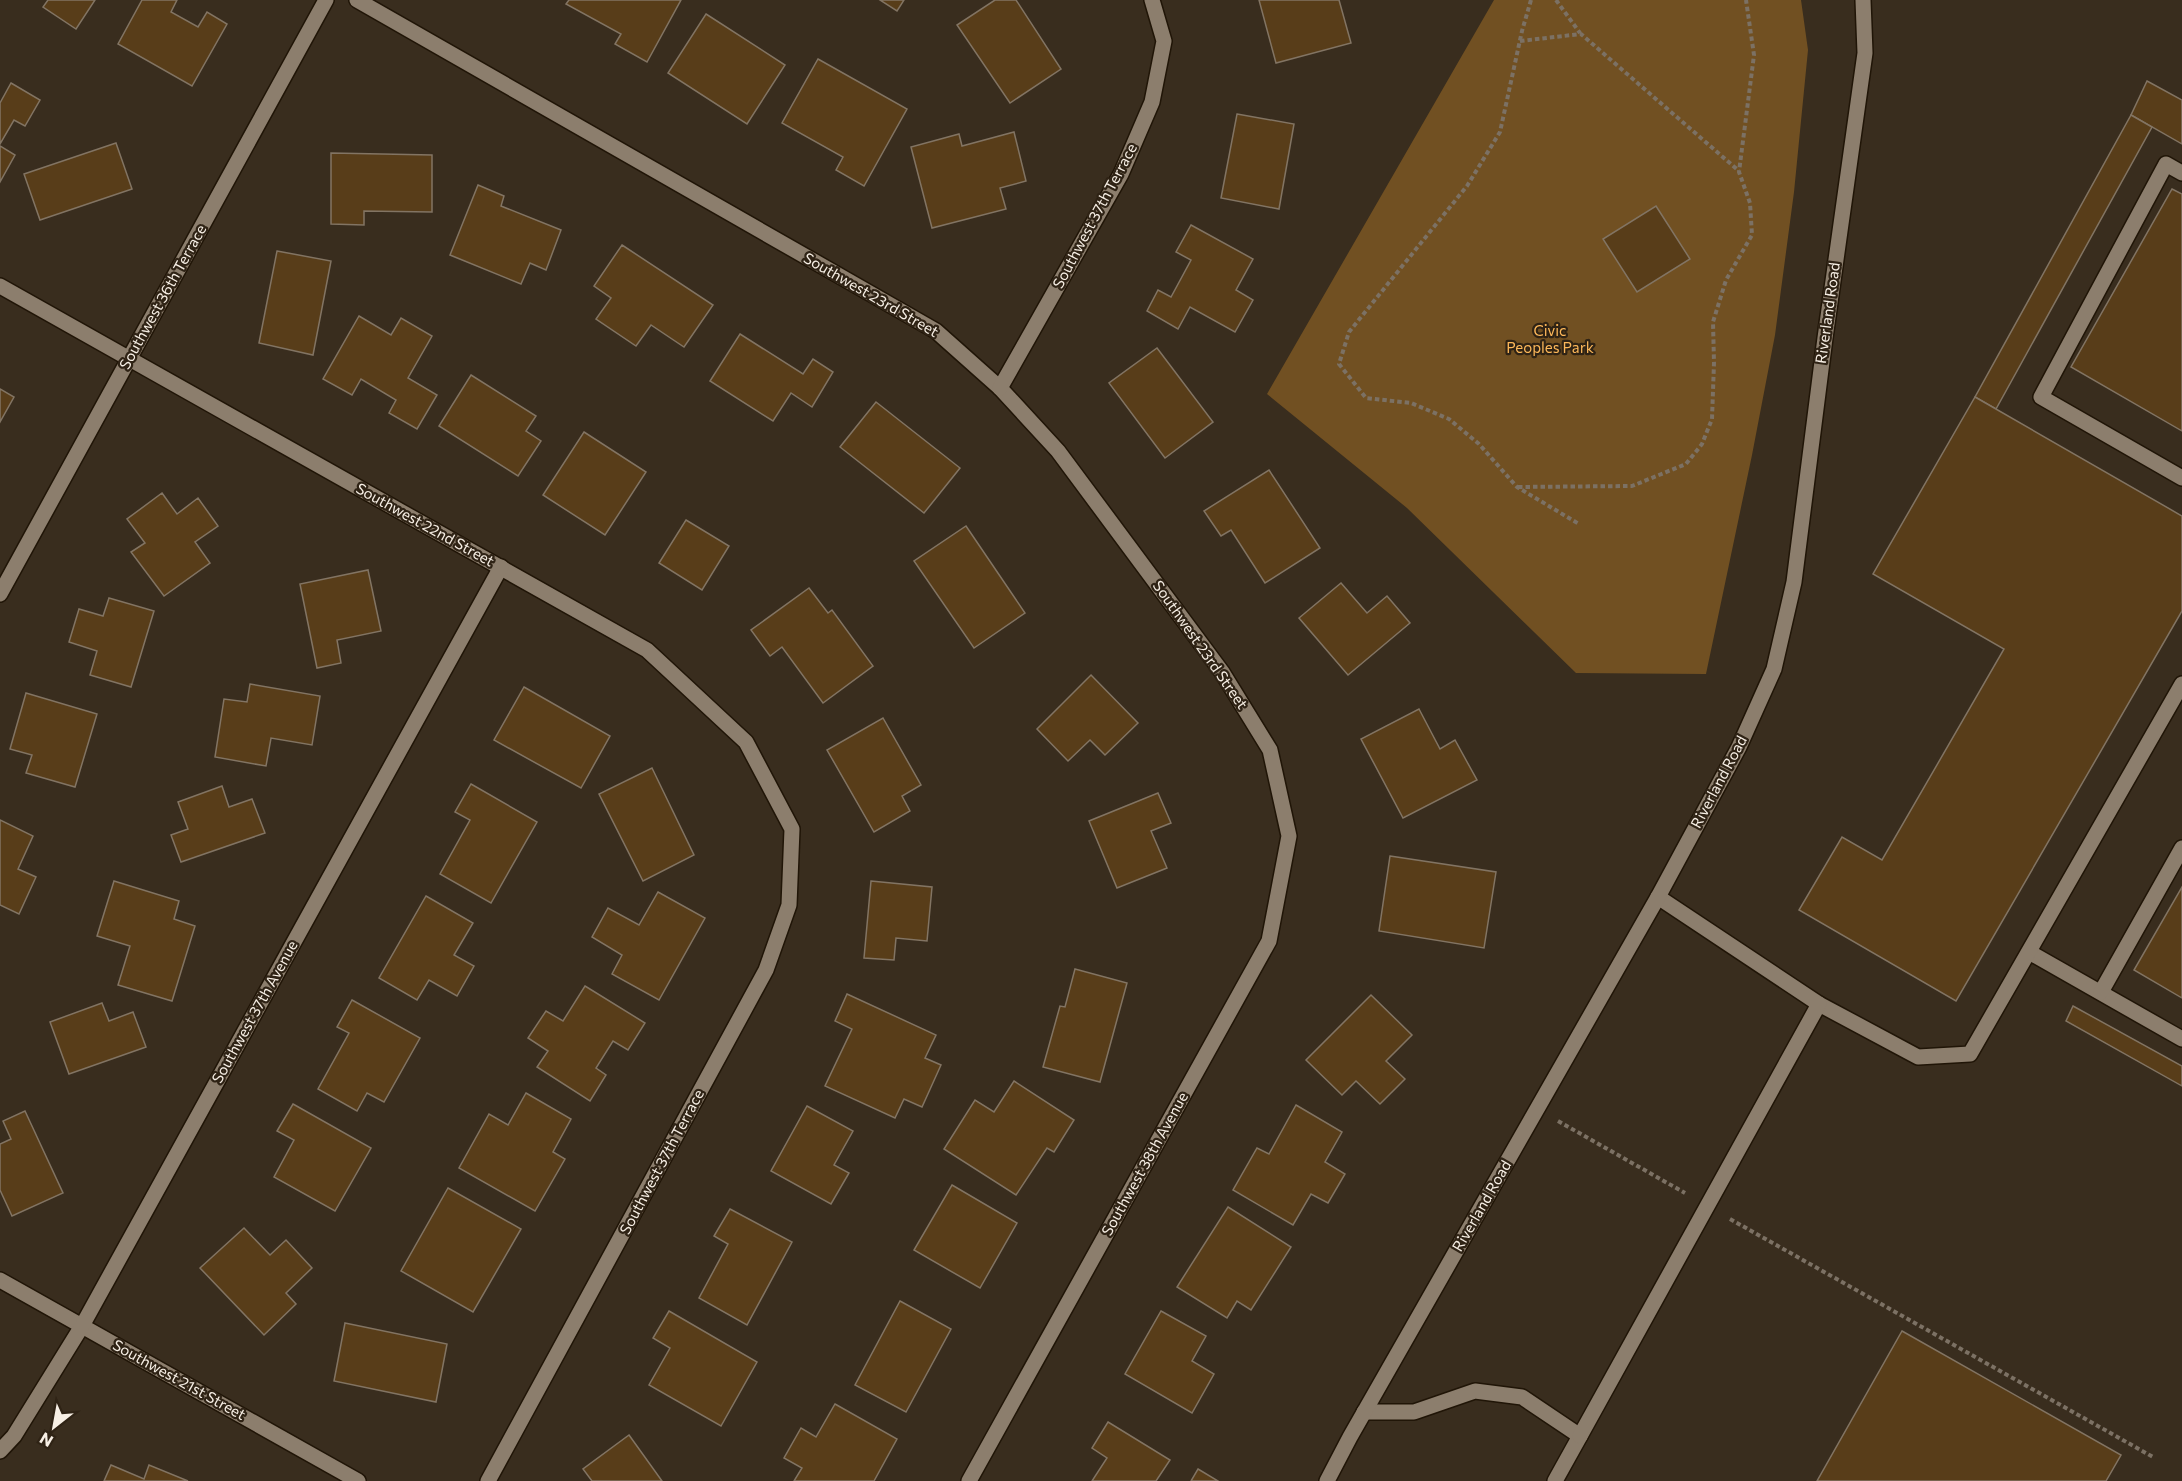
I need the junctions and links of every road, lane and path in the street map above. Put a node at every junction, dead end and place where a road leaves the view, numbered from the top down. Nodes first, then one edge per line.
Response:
1 (326, 0) edge
2 (357, 0) edge
3 (1152, 0) edge
4 (1531, 0) edge
5 (1556, 0) edge
6 (1746, 0) edge
7 (1863, 0) edge
8 (1581, 34) junction
9 (1520, 41) junction
10 (1739, 172) junction
11 (2182, 173) edge
12 (0, 286) edge
13 (130, 358) junction
14 (1000, 388) junction
15 (2182, 478) edge
16 (1517, 487) junction
17 (1579, 524) dead end
18 (501, 567) junction
19 (0, 594) edge
20 (2182, 684) edge
21 (792, 829) joint
22 (1289, 836) joint
23 (2182, 848) edge
24 (1658, 897) junction
25 (2030, 952) junction
26 (2101, 992) junction
27 (1819, 1004) junction
28 (2182, 1039) edge
29 (1537, 1109) junction
30 (1707, 1206) junction
31 (0, 1280) edge
32 (82, 1326) junction
33 (1364, 1412) junction
34 (1580, 1436) junction
35 (0, 1451) edge
36 (2153, 1457) dead end
37 (358, 1481) edge
38 (488, 1481) edge
39 (969, 1481) edge
40 (1327, 1481) edge
41 (1555, 1481) edge

1 - 13 street, Southwest 36th Terrace
2 - 14 street, Southwest 23rd Street
3 - 14 street, Southwest 37th Terrace
4 - 9 path
5 - 8 path
6 - 10 path
7 - 24 street, Riverland Road
8 - 9 path
8 - 10 path
9 - 16 path
10 - 16 path
11 - 15 street
12 - 13 street, Southwest 22nd Street
13 - 18 street, Southwest 22nd Street
13 - 19 street, Southwest 36th Terrace
14 - 22 street, Southwest 23rd Street
16 - 17 path
18 - 21 street, Southwest 22nd Street
18 - 32 street, Southwest 37th Avenue
20 - 25 street
21 - 38 street, Southwest 37th Terrace
22 - 39 street, Southwest 38th Avenue
23 - 26 street
24 - 27 street
24 - 29 street, Riverland Road
25 - 26 street
25 - 27 street
26 - 28 street
27 - 30 street
29 - 30 path
29 - 33 street, Riverland Road
30 - 34 street
30 - 36 path
31 - 32 street, Southwest 21st Street
32 - 35 street, Southwest 37th Avenue
32 - 37 street, Southwest 21st Street
33 - 34 street
33 - 40 street, Riverland Road
34 - 41 street

